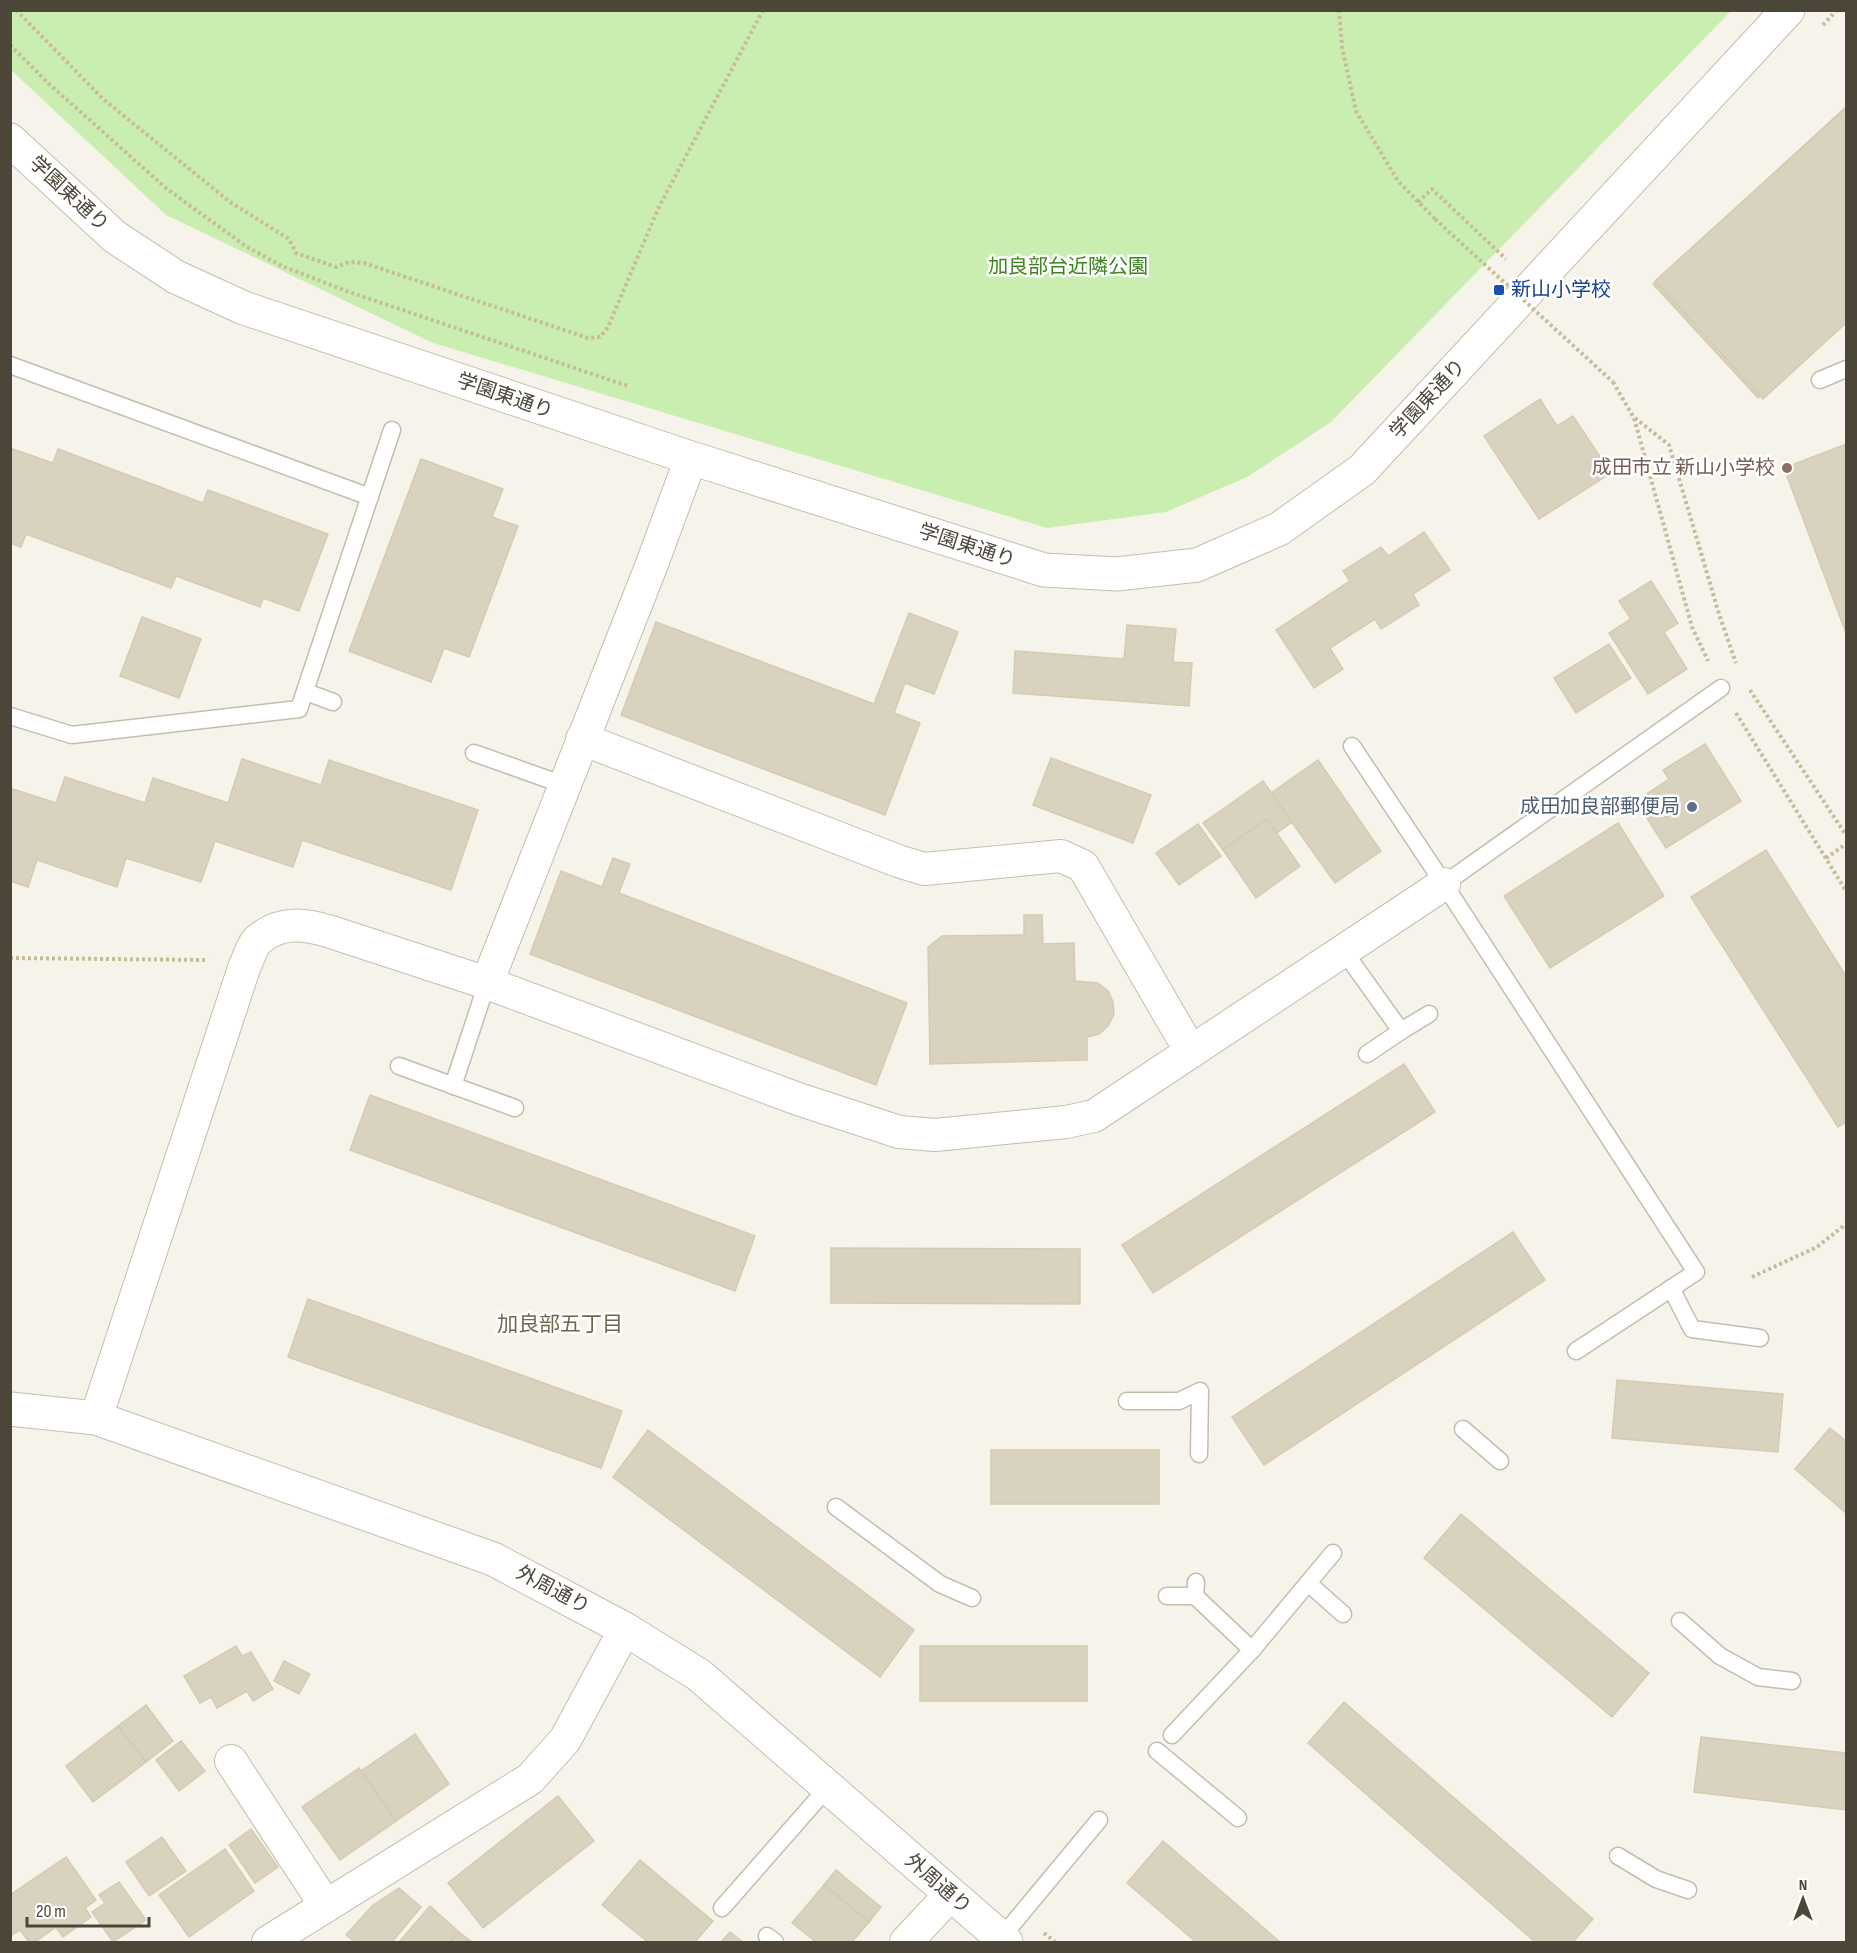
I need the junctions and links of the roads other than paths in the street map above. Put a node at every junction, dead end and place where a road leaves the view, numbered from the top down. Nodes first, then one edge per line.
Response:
1 (1788, 10) edge
2 (10, 140) edge
3 (10, 365) edge
4 (1846, 369) edge
5 (1820, 380) dead end
6 (392, 430) dead end
7 (691, 458) junction
8 (370, 496) junction
9 (1721, 688) road end
10 (306, 692) junction
11 (333, 702) dead end
12 (10, 716) edge
13 (582, 739) junction
14 (1352, 746) dead end
15 (474, 753) dead end
16 (564, 786) junction
17 (1444, 884) junction
18 (1343, 950) junction
19 (487, 983) junction
20 (1429, 1014) dead end
21 (1401, 1031) junction
22 (1191, 1052) junction
23 (1366, 1054) dead end
24 (399, 1066) dead end
25 (453, 1086) junction
26 (515, 1108) dead end
27 (1671, 1288) junction
28 (1760, 1338) dead end
29 (1576, 1351) dead end
30 (1127, 1401) dead end
31 (10, 1409) edge
32 (96, 1418) junction
33 (1463, 1429) dead end
34 (1199, 1454) dead end
35 (1500, 1461) dead end
36 (836, 1506) dead end
37 (1333, 1553) dead end
38 (1308, 1583) junction
39 (1167, 1596) dead end
40 (972, 1598) dead end
41 (1343, 1614) dead end
42 (1680, 1621) dead end
43 (625, 1629) junction
44 (1251, 1650) junction
45 (1792, 1681) dead end
46 (1172, 1735) dead end
47 (1157, 1751) dead end
48 (231, 1761) dead end
49 (828, 1787) junction
50 (1238, 1818) dead end
51 (1099, 1820) dead end
52 (1618, 1856) dead end
53 (1688, 1890) dead end
54 (951, 1894) junction
55 (326, 1906) junction
56 (722, 1908) dead end
57 (1003, 1940) edge
58 (268, 1942) edge
59 (906, 1942) edge

1 - 7 street, 学園東通り
2 - 7 street, 学園東通り
3 - 8 lane
4 - 5 lane
6 - 8 lane
7 - 13 street
8 - 10 lane
9 - 17 lane
10 - 11 lane
10 - 12 lane
13 - 16 street
13 - 22 street
14 - 17 lane
15 - 16 lane
16 - 19 street
17 - 18 street
17 - 27 lane
18 - 21 lane
18 - 22 street
19 - 22 street
19 - 25 lane
19 - 32 street
20 - 21 lane
21 - 23 lane
24 - 25 lane
25 - 26 lane
27 - 28 lane
27 - 29 lane
30 - 34 lane
31 - 32 street, 外周通り
32 - 43 street, 外周通り
33 - 35 lane
36 - 40 lane
37 - 38 lane
38 - 41 lane
38 - 44 lane
39 - 44 lane
42 - 45 lane
43 - 49 street, 外周通り
43 - 55 street
44 - 46 lane
47 - 50 lane
48 - 55 street
49 - 54 street, 外周通り
49 - 56 lane
51 - 57 lane
52 - 53 lane
54 - 57 street, 外周通り
54 - 59 street
55 - 58 street

